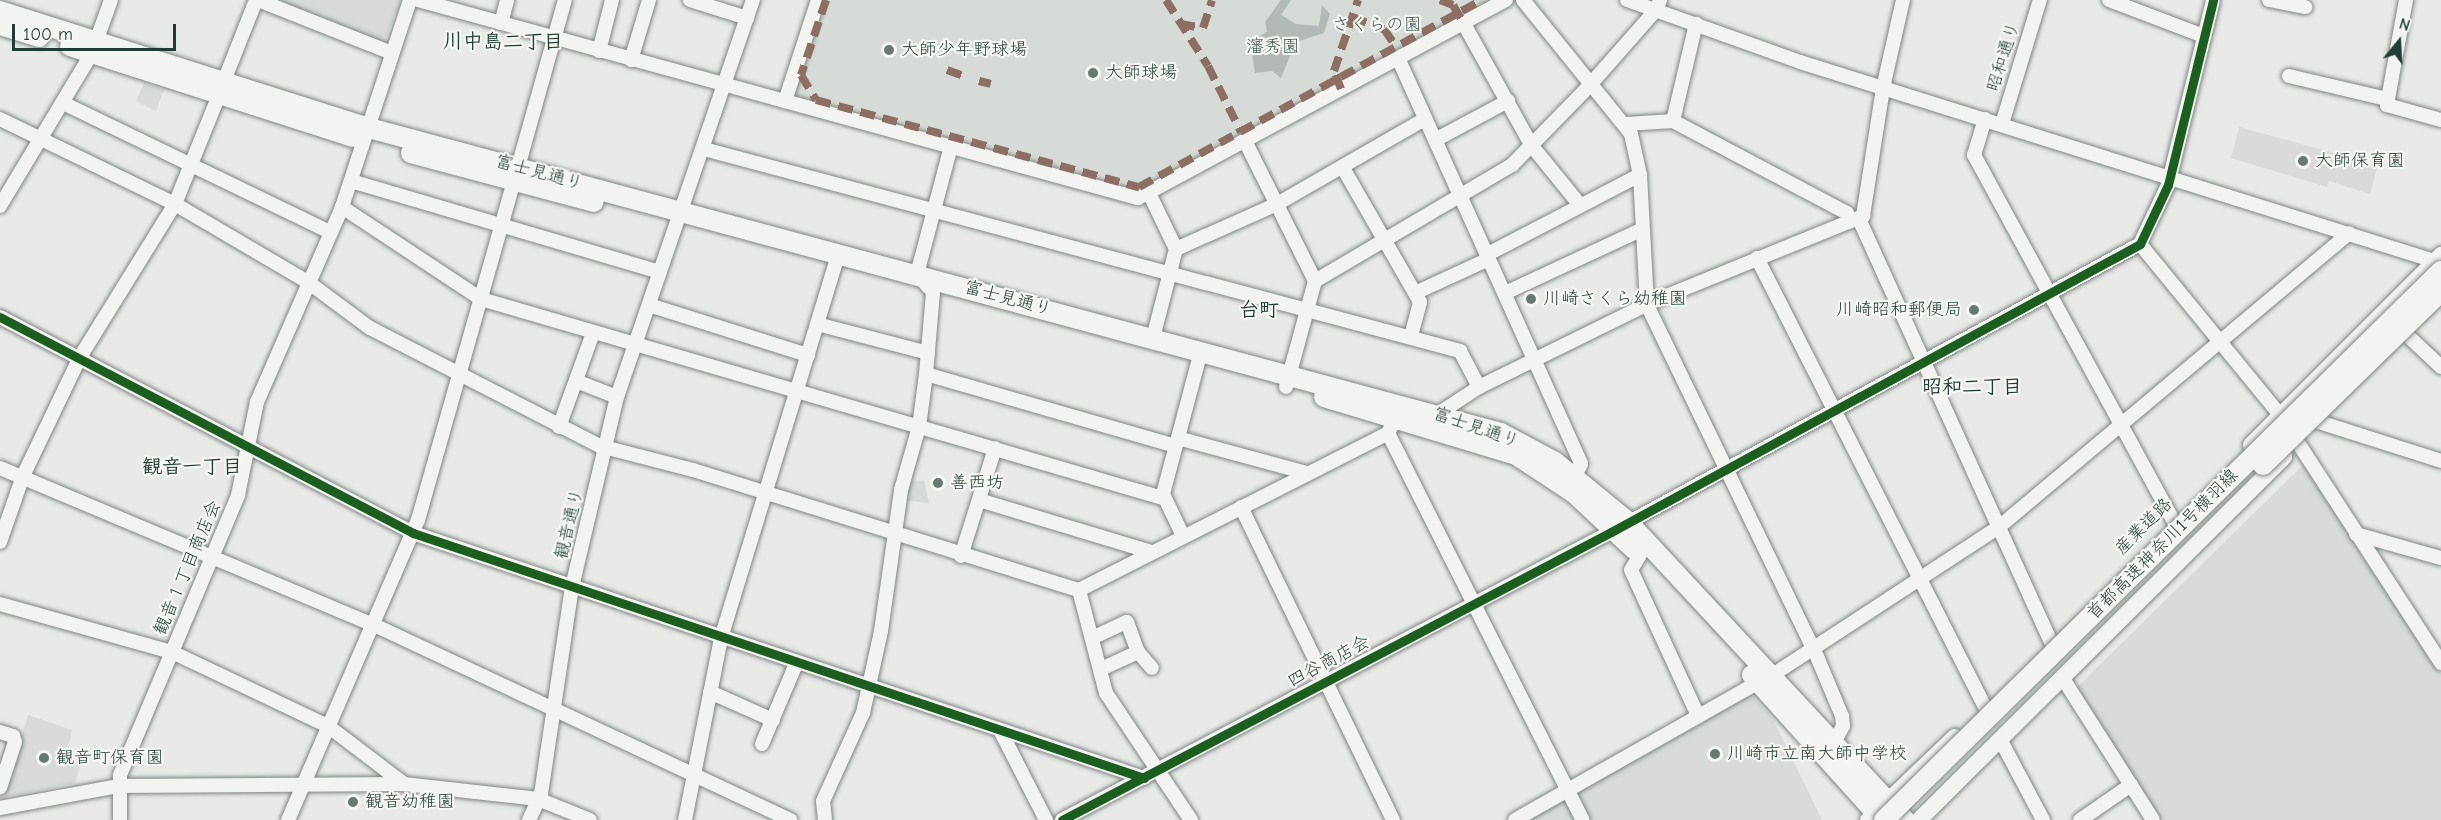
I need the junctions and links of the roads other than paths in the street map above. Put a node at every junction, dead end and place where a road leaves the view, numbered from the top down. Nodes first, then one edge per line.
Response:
1 (111, 0) edge
2 (257, 0) edge
3 (410, 0) edge
4 (418, 0) edge
5 (507, 0) edge
6 (565, 0) edge
7 (612, 0) edge
8 (649, 0) edge
9 (690, 0) edge
10 (753, 0) edge
11 (818, 0) edge
12 (1506, 0) edge
13 (1523, 0) edge
14 (1627, 0) edge
15 (1903, 0) edge
16 (2040, 0) edge
17 (2109, 0) edge
18 (2213, 0) edge
19 (2269, 0) edge
20 (2406, 0) edge
21 (1658, 5) edge
22 (2306, 7) dead end
23 (0, 11) edge
24 (747, 18) junction
25 (501, 23) junction
26 (1464, 24) junction
27 (1696, 24) junction
28 (0, 25) edge
29 (2204, 36) junction
30 (555, 38) junction
31 (95, 47) junction
32 (599, 51) junction
33 (392, 53) junction
34 (1398, 58) junction
35 (631, 60) junction
36 (2289, 76) dead end
37 (724, 85) junction
38 (1589, 86) junction
39 (222, 88) junction
40 (1883, 88) junction
41 (2386, 99) junction
42 (785, 100) junction
43 (1508, 101) junction
44 (63, 103) junction
45 (0, 119) edge
46 (1425, 119) junction
47 (1985, 119) junction
48 (2441, 120) edge
49 (1672, 121) junction
50 (1626, 124) junction
51 (2002, 124) junction
52 (367, 134) junction
53 (42, 139) junction
54 (1435, 140) junction
55 (1245, 141) junction
56 (951, 146) junction
57 (1532, 146) junction
58 (704, 149) junction
59 (191, 164) junction
60 (1343, 168) junction
61 (516, 174) junction
62 (1640, 175) junction
63 (2169, 177) junction
64 (351, 182) junction
65 (1149, 194) junction
66 (1461, 196) junction
67 (175, 204) junction
68 (1277, 204) junction
69 (1580, 205) junction
70 (0, 206) edge
71 (342, 207) junction
72 (934, 210) junction
73 (679, 217) junction
74 (1855, 220) junction
75 (502, 226) junction
76 (1641, 230) junction
77 (330, 232) junction
78 (2349, 233) junction
79 (1382, 242) junction
80 (2140, 244) junction
81 (1176, 249) junction
82 (1489, 256) junction
83 (1756, 258) junction
84 (2439, 263) edge
85 (835, 264) junction
86 (660, 272) junction
87 (1169, 272) junction
88 (917, 274) junction
89 (1315, 281) junction
90 (308, 282) junction
91 (2441, 291) edge
92 (933, 292) junction
93 (1415, 293) junction
94 (1505, 293) junction
95 (2049, 294) junction
96 (481, 299) junction
97 (2441, 302) edge
98 (649, 305) junction
99 (1647, 305) junction
100 (1307, 309) junction
101 (0, 317) edge
102 (817, 324) junction
103 (593, 333) junction
104 (2406, 334) junction
105 (1411, 336) junction
106 (1153, 338) junction
107 (2220, 344) junction
108 (635, 345) junction
109 (928, 353) junction
110 (808, 355) junction
111 (81, 357) junction
112 (1200, 357) junction
113 (1534, 361) junction
114 (1923, 362) junction
115 (2441, 367) edge
116 (460, 373) junction
117 (926, 374) junction
118 (1287, 380) junction
119 (576, 381) junction
120 (1479, 387) junction
121 (798, 391) junction
122 (617, 397) junction
123 (1835, 408) junction
124 (1438, 414) junction
125 (2280, 415) junction
126 (2319, 422) junction
127 (1392, 426) junction
128 (559, 427) junction
129 (919, 427) junction
130 (2121, 427) junction
131 (1176, 442) junction
132 (2297, 445) junction
133 (606, 446) junction
134 (249, 447) junction
135 (995, 448) junction
136 (2441, 461) edge
137 (0, 468) edge
138 (1727, 468) junction
139 (1307, 473) junction
140 (23, 476) junction
141 (1575, 476) junction
142 (764, 492) junction
143 (1163, 498) junction
144 (979, 500) junction
145 (1241, 507) junction
146 (1623, 524) junction
147 (2175, 524) junction
148 (1999, 527) junction
149 (413, 533) junction
150 (2356, 534) junction
151 (895, 536) junction
152 (1183, 536) junction
153 (0, 542) edge
154 (1151, 552) junction
155 (1640, 555) junction
156 (961, 556) junction
157 (213, 557) junction
158 (2441, 558) edge
159 (1919, 579) junction
160 (572, 587) junction
161 (1078, 590) junction
162 (1474, 602) junction
163 (0, 603) edge
164 (372, 624) junction
165 (721, 638) junction
166 (1092, 638) junction
167 (2052, 645) junction
168 (1813, 650) junction
169 (1138, 651) junction
170 (172, 652) junction
171 (2441, 663) edge
172 (796, 664) junction
173 (1152, 668) dead end
174 (1101, 669) junction
175 (2062, 677) junction
176 (1765, 679) junction
177 (1325, 684) junction
178 (869, 690) junction
179 (710, 692) junction
180 (1985, 707) junction
181 (553, 709) junction
182 (1698, 716) junction
183 (773, 720) junction
184 (328, 726) junction
185 (0, 732) edge
186 (1001, 732) junction
187 (2000, 739) junction
188 (1834, 741) junction
189 (762, 744) dead end
190 (1160, 769) junction
191 (693, 774) junction
192 (1144, 778) junction
193 (303, 783) junction
194 (404, 784) junction
195 (2131, 785) junction
196 (119, 786) junction
197 (0, 788) edge
198 (1568, 790) junction
199 (538, 799) junction
200 (0, 808) edge
201 (1880, 814) edge
202 (120, 820) edge
203 (288, 820) edge
204 (529, 820) edge
205 (590, 820) edge
206 (685, 820) edge
207 (790, 820) edge
208 (825, 820) edge
209 (1046, 820) edge
210 (1062, 820) edge
211 (1191, 820) edge
212 (1393, 820) edge
213 (1515, 820) edge
214 (1583, 820) edge
215 (1904, 820) edge
216 (1919, 820) edge
217 (2043, 820) edge
218 (2080, 820) edge
219 (2152, 820) edge

1 - 31 street
2 - 33 street
2 - 39 street
3 - 33 street, 観音１丁目商店会
4 - 25 street
5 - 25 street
6 - 30 street
7 - 32 street
8 - 35 street
9 - 24 street
10 - 24 street, 観音通り
11 - 42 street
12 - 26 street
13 - 38 street
14 - 21 street
15 - 40 street
16 - 51 street, 昭和通り
17 - 29 street
18 - 29 street
19 - 22 street
20 - 41 street
21 - 27 street
21 - 38 street
23 - 31 highway, 富士見通り
24 - 37 street, 観音通り
25 - 30 street
26 - 34 street
26 - 43 street
27 - 40 street
27 - 49 street
28 - 31 highway, 富士見通り
29 - 63 street
30 - 32 street
30 - 61 street
31 - 39 highway, 富士見通り
31 - 44 street
32 - 35 street
33 - 52 street, 観音１丁目商店会
34 - 46 street
34 - 55 street
35 - 37 street
36 - 41 street
37 - 42 street
37 - 58 street, 観音通り
38 - 50 street
38 - 57 street
39 - 52 highway, 富士見通り
39 - 59 street
40 - 47 street
40 - 74 street
41 - 48 street
42 - 56 street
43 - 54 street
43 - 57 street
44 - 53 street
44 - 59 street
45 - 53 street
46 - 54 street
46 - 60 street
47 - 51 street
47 - 95 street
49 - 50 street
49 - 74 street
50 - 62 street
51 - 63 street
52 - 61 highway, 富士見通り
52 - 64 street, 観音１丁目商店会
53 - 67 street
53 - 70 street
54 - 66 street
55 - 65 street
55 - 68 street
56 - 65 street
56 - 72 street
57 - 66 street
57 - 69 street
58 - 72 street
58 - 73 street, 観音通り
59 - 67 street
59 - 77 street
60 - 68 street
60 - 79 street
61 - 73 highway, 富士見通り
61 - 75 street
62 - 69 street
62 - 76 street
63 - 78 street
63 - 80 street
64 - 71 street, 観音１丁目商店会
64 - 75 street
65 - 81 street
66 - 79 street
66 - 82 street
67 - 90 street
67 - 111 street
68 - 81 street
68 - 89 street
69 - 82 street
71 - 77 street, 観音１丁目商店会
71 - 96 street
72 - 87 street
72 - 88 street
73 - 85 highway, 富士見通り
73 - 86 street, 観音通り
73 - 88 highway, 富士見通り
74 - 83 street
74 - 114 street
75 - 86 street
75 - 96 street
76 - 94 street
76 - 99 street
77 - 90 street, 観音１丁目商店会
78 - 84 street
78 - 107 street
79 - 89 street
79 - 93 street
80 - 95 street, 四谷商店会
80 - 107 street
81 - 87 street
82 - 93 street
82 - 94 street
83 - 99 street
83 - 123 street
84 - 125 main road, 産業道路
84 - 201 highway, 首都高速神奈川1号横羽線, bridge
85 - 92 highway, 富士見通り
85 - 102 street
86 - 98 street, 観音通り
87 - 100 street
87 - 106 street
88 - 92 street
88 - 106 highway, 富士見通り
89 - 100 street
90 - 116 street
90 - 134 street, 観音１丁目商店会
91 - 215 highway, 首都高速神奈川1号横羽線, bridge
92 - 109 street
92 - 112 highway, 富士見通り
93 - 105 street
94 - 113 street
95 - 114 street, 四谷商店会
95 - 130 street
96 - 103 street
96 - 116 street
97 - 104 main road
98 - 108 street, 観音通り
98 - 110 street
99 - 113 street
99 - 138 street
100 - 105 street
100 - 118 street
101 - 111 street
102 - 109 street
102 - 110 street
103 - 108 street
103 - 119 street
104 - 115 street
104 - 126 main road
105 - 120 street
106 - 112 highway, 富士見通り
107 - 125 street
107 - 130 street
108 - 121 street
108 - 122 street, 観音通り
109 - 117 street
110 - 121 street
111 - 134 street
111 - 140 street
112 - 118 highway, 富士見通り
112 - 131 street
113 - 120 street
113 - 141 street
114 - 123 street, 四谷商店会
114 - 148 street
116 - 128 street
116 - 149 street
117 - 129 street
117 - 131 street
118 - 124 highway, 富士見通り
118 - 127 highway, 富士見通り
119 - 122 street
119 - 128 street
120 - 124 street
121 - 129 street
121 - 142 street
122 - 133 street, 観音通り
123 - 138 street, 四谷商店会
123 - 159 street
124 - 141 highway, 富士見通り
125 - 132 street
125 - 147 main road, 産業道路
126 - 132 main road
126 - 136 street
127 - 139 street
127 - 146 highway, 富士見通り
127 - 162 street
128 - 133 street
129 - 135 street
129 - 151 street
130 - 147 street
130 - 148 street
131 - 139 street
131 - 143 street
132 - 150 street
132 - 175 main road
133 - 142 street
133 - 160 street, 観音通り
134 - 149 street
134 - 157 street, 観音１丁目商店会
135 - 143 street
135 - 144 street
137 - 140 street
138 - 146 street, 四谷商店会
138 - 168 street
139 - 145 street
140 - 153 street
140 - 157 street
141 - 146 highway, 富士見通り
142 - 151 street
142 - 165 street
143 - 152 street
144 - 154 street
144 - 156 street
145 - 152 street
145 - 177 street
146 - 155 highway, 富士見通り
146 - 162 street, 四谷商店会
146 - 176 highway, 富士見通り
147 - 167 main road, 産業道路
148 - 159 street
148 - 167 street
149 - 160 street
149 - 164 street
150 - 158 street
150 - 171 street
151 - 156 street
151 - 178 street
152 - 154 street
154 - 161 street
155 - 176 highway, 富士見通り
155 - 182 street
156 - 161 street
157 - 164 street
157 - 170 street, 観音１丁目商店会
159 - 168 street
159 - 180 street
160 - 165 street
160 - 181 street, 観音通り
161 - 166 street
162 - 177 street, 四谷商店会
162 - 198 street
163 - 170 street
164 - 181 street
164 - 184 street
165 - 172 street
165 - 179 street
166 - 169 street
166 - 174 street
167 - 180 main road, 産業道路
168 - 176 street
168 - 188 street
169 - 173 street
169 - 174 street
170 - 184 street
170 - 196 street, 観音１丁目商店会
172 - 178 street
172 - 183 street
174 - 190 street
175 - 187 main road
175 - 195 street
176 - 182 street
176 - 188 highway, 富士見通り
176 - 201 highway, 富士見通り
177 - 190 street, 四谷商店会
177 - 212 street
178 - 186 street
178 - 208 street
179 - 183 street
179 - 191 street
180 - 201 main road, 産業道路
181 - 191 street
181 - 199 street, 観音通り
182 - 198 street
183 - 189 street
184 - 193 street
184 - 194 street
185 - 197 street
186 - 192 street
186 - 209 street
187 - 216 main road
187 - 217 street
188 - 201 highway, 富士見通り
190 - 192 street, 四谷商店会
190 - 211 street
191 - 206 street
191 - 207 street
192 - 210 street, 四谷商店会
193 - 194 street
193 - 196 street
193 - 203 street
194 - 199 street
195 - 218 street
195 - 219 street
196 - 200 street
196 - 202 street, 観音１丁目商店会
198 - 213 street
198 - 214 street
199 - 204 street, 観音通り
199 - 205 street
201 - 215 highway

